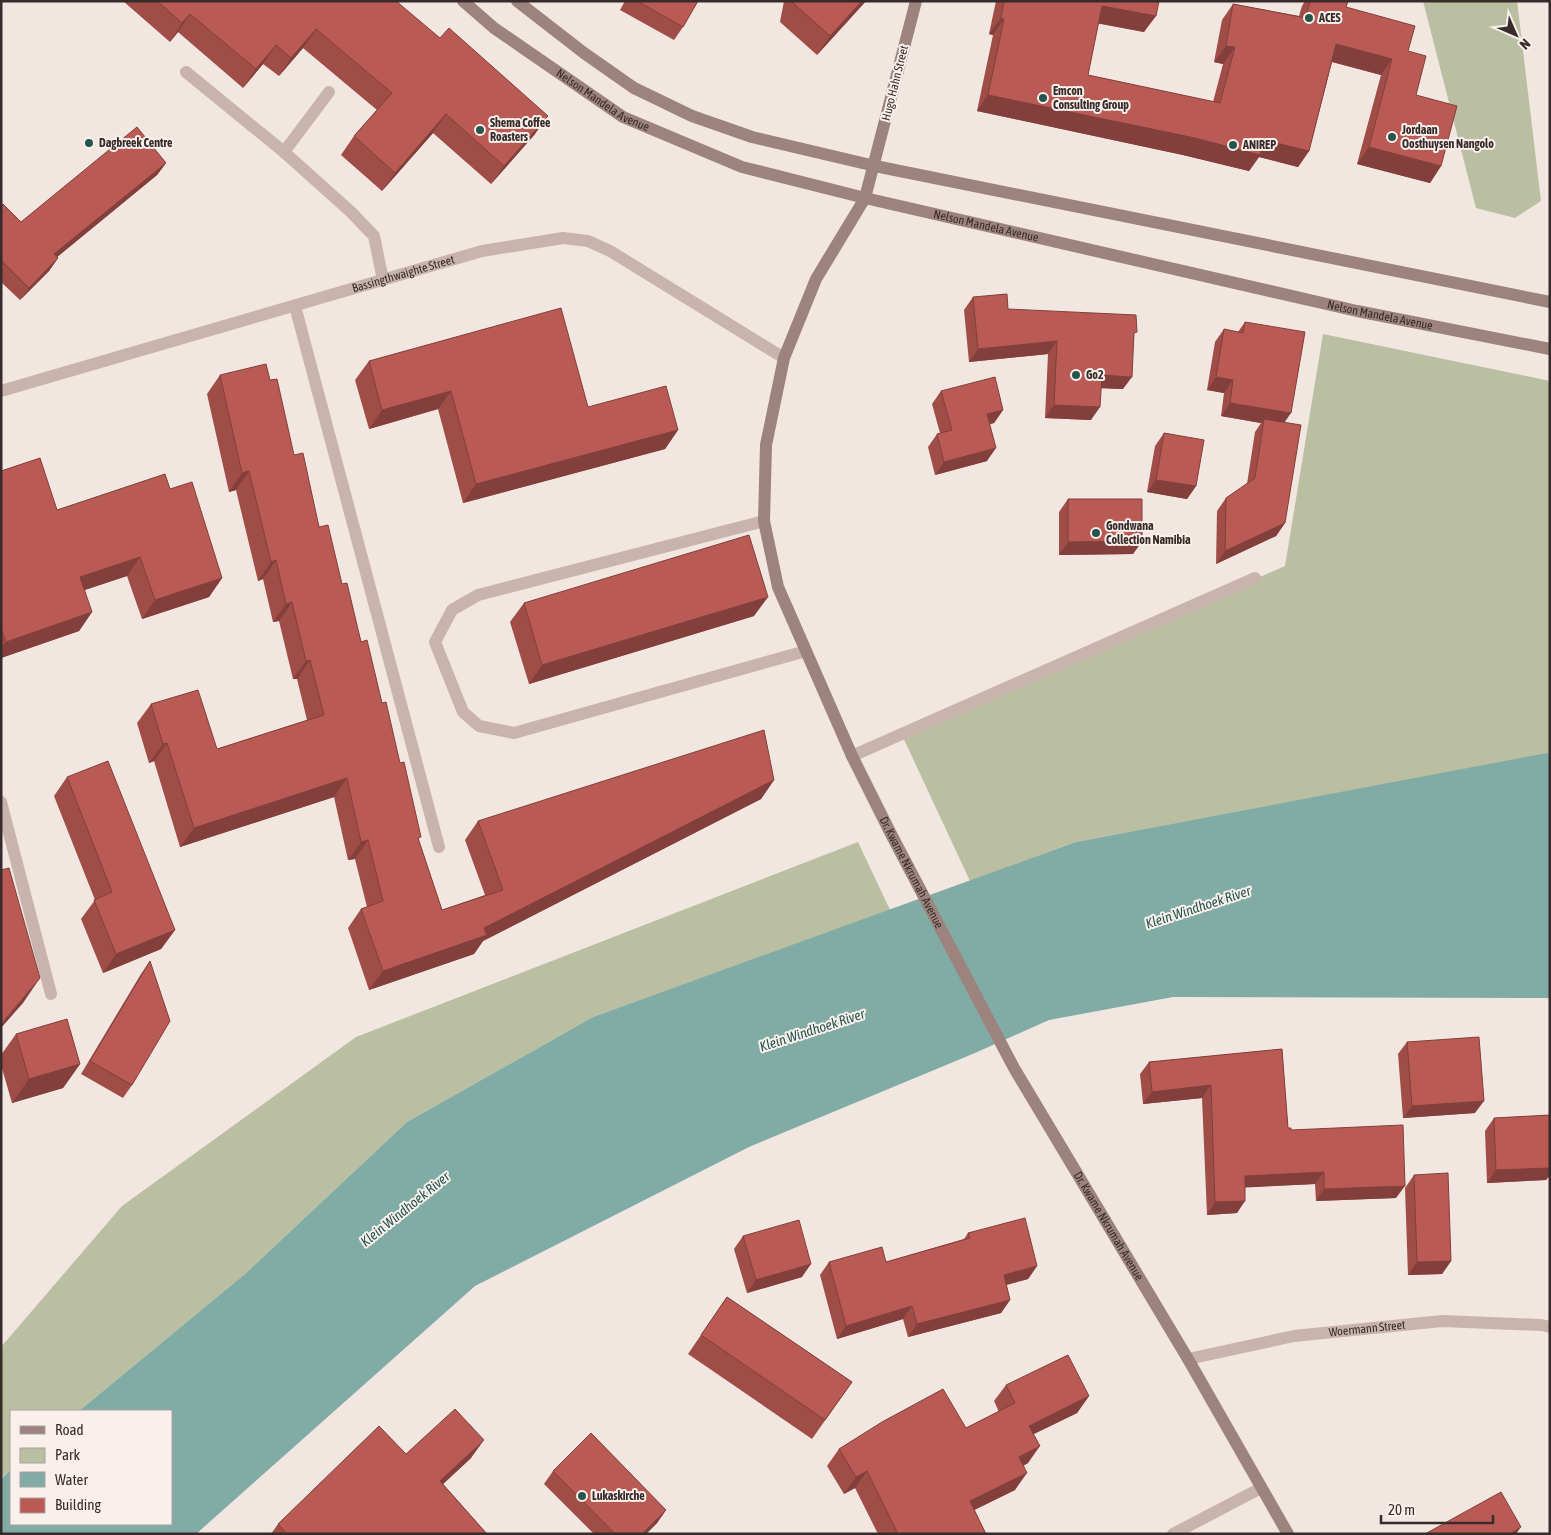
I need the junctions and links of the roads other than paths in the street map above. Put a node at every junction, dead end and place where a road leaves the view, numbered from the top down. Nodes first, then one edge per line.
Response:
1 (463, 1) edge
2 (517, 1) edge
3 (916, 1) edge
4 (186, 72) dead end
5 (329, 92) dead end
6 (284, 152) junction
7 (875, 166) junction
8 (865, 198) junction
9 (382, 280) junction
10 (1550, 302) edge
11 (295, 306) junction
12 (1550, 349) edge
13 (784, 358) junction
14 (1, 392) edge
15 (764, 521) junction
16 (1255, 578) dead end
17 (806, 650) junction
18 (852, 756) junction
19 (1, 802) edge
20 (439, 847) dead end
21 (51, 994) dead end
22 (1550, 1327) edge
23 (1188, 1359) junction
24 (1262, 1488) junction
25 (1173, 1534) edge
26 (1288, 1534) edge

1 - 8 main road, Nelson Mandela Avenue
2 - 7 main road, Nelson Mandela Avenue
3 - 7 main road, Hugo Hahn Street
4 - 6 street
5 - 6 street
6 - 9 street
7 - 8 main road, Dr. Kwame Nkrumah Avenue
7 - 10 main road, Nelson Mandela Avenue
8 - 12 main road, Nelson Mandela Avenue
8 - 13 main road, Dr. Kwame Nkrumah Avenue
9 - 11 street, Bassingthwaighte Street
9 - 13 street, Bassingthwaighte Street
11 - 14 street, Bassingthwaighte Street
11 - 20 street
13 - 15 main road, Dr. Kwame Nkrumah Avenue
15 - 17 main road, Dr. Kwame Nkrumah Avenue
15 - 17 street
16 - 18 street
17 - 18 main road, Dr. Kwame Nkrumah Avenue
18 - 23 main road, Dr. Kwame Nkrumah Avenue
19 - 21 street
22 - 23 street, Woermann Street
23 - 24 main road, Dr. Kwame Nkrumah Avenue
24 - 25 street
24 - 26 main road, Dr. Kwame Nkrumah Avenue

